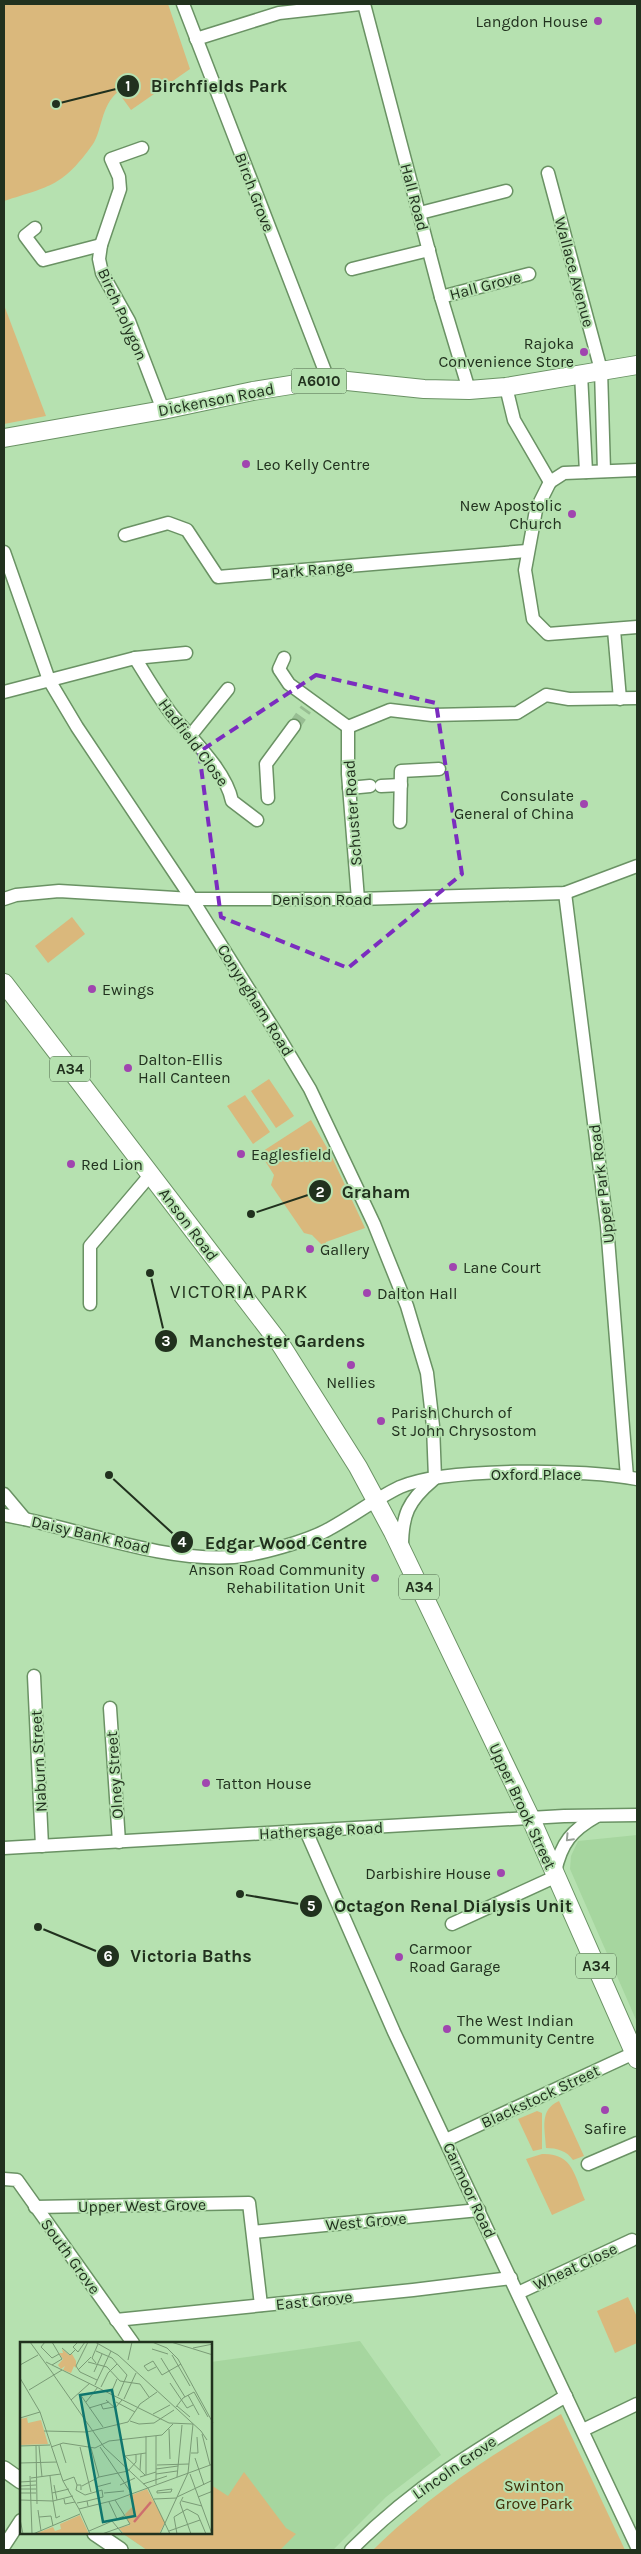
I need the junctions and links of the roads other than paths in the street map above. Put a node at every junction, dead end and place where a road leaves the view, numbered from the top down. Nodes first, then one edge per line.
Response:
1 (183, 4) edge
2 (362, 4) edge
3 (196, 39) junction
4 (142, 148) dead end
5 (548, 173) dead end
6 (506, 191) dead end
7 (420, 213) junction
8 (35, 228) dead end
9 (102, 245) junction
10 (429, 250) junction
11 (352, 269) dead end
12 (529, 274) dead end
13 (441, 297) junction
14 (637, 365) edge
15 (601, 370) junction
16 (581, 374) junction
17 (328, 379) junction
18 (506, 387) junction
19 (469, 390) junction
20 (163, 410) junction
21 (4, 438) edge
22 (637, 470) edge
23 (604, 471) junction
24 (586, 472) junction
25 (550, 482) junction
26 (125, 535) dead end
27 (4, 552) edge
28 (527, 552) junction
29 (637, 627) edge
30 (614, 630) junction
31 (186, 653) dead end
32 (134, 658) junction
33 (284, 658) dead end
34 (49, 680) junction
35 (228, 689) dead end
36 (4, 692) edge
37 (637, 698) edge
38 (620, 699) junction
39 (294, 726) tunnel mouth
40 (348, 727) junction
41 (191, 735) junction
42 (439, 769) dead end
43 (401, 785) junction
44 (349, 788) junction
45 (268, 798) dead end
46 (257, 820) dead end
47 (400, 822) dead end
48 (637, 866) edge
49 (565, 893) junction
50 (4, 898) edge
51 (192, 899) junction
52 (358, 899) junction
53 (4, 982) edge
54 (151, 1174) junction
55 (90, 1304) dead end
56 (435, 1478) junction
57 (632, 1478) edge
58 (4, 1494) edge
59 (376, 1500) junction
60 (4, 1515) edge
61 (25, 1519) junction
62 (402, 1551) junction
63 (441, 1636) joint
64 (34, 1676) dead end
65 (110, 1708) dead end
66 (599, 1814) junction
67 (637, 1815) edge
68 (531, 1819) junction
69 (306, 1831) junction
70 (119, 1842) junction
71 (42, 1846) junction
72 (4, 1848) edge
73 (556, 1874) junction
74 (452, 1924) dead end
75 (636, 2056) edge
76 (446, 2140) junction
77 (637, 2143) edge
78 (588, 2164) dead end
79 (4, 2179) edge
80 (36, 2207) junction
81 (479, 2210) junction
82 (253, 2232) junction
83 (632, 2240) dead end
84 (511, 2278) junction
85 (518, 2293) junction
86 (261, 2305) junction
87 (116, 2320) junction
88 (132, 2342) edge
89 (566, 2396) junction
90 (637, 2404) edge
91 (583, 2430) junction
92 (4, 2469) edge
93 (20, 2480) edge
94 (20, 2522) edge
95 (96, 2534) edge
96 (4, 2546) edge
97 (637, 2547) edge
98 (120, 2550) edge
99 (351, 2550) edge

1 - 3 street, Birch Grove
2 - 3 street
2 - 7 street, Hall Road
3 - 17 street, Birch Grove
4 - 9 street, Birch Polygon
5 - 15 street, Wallace Avenue
6 - 7 street
7 - 10 street, Hall Road
8 - 9 street, Birch Polygon
9 - 20 street, Birch Polygon
10 - 11 street
10 - 13 street, Hall Road
12 - 13 street, Hall Grove
13 - 19 street, Hall Road
14 - 15 highway, Dickenson Road / A6010
15 - 16 highway, Dickenson Road / A6010
15 - 23 street, Wallace Avenue
16 - 18 highway, Dickenson Road / A6010
16 - 24 street
17 - 19 highway, Dickenson Road / A6010
17 - 20 highway, Dickenson Road / A6010
18 - 19 highway, Dickenson Road / A6010
18 - 25 street
20 - 21 highway, Dickenson Road / A6010
22 - 23 street
23 - 24 street
24 - 25 street
25 - 28 street
26 - 28 street, Park Range
27 - 34 street, Conyngham Road
28 - 30 street
29 - 30 street
30 - 38 street
31 - 32 street
32 - 34 street
32 - 41 street, Hadfield Close
33 - 40 street
34 - 36 street
34 - 51 street, Conyngham Road
35 - 41 street
37 - 38 street
38 - 40 street
39 - 45 street
40 - 44 street, Schuster Road
41 - 46 street, Hadfield Close
42 - 43 street
43 - 44 street
43 - 47 street
44 - 52 street, Schuster Road
48 - 49 street, Denison Road
49 - 52 street, Denison Road
49 - 57 street, Upper Park Road
50 - 51 street, Denison Road
51 - 52 street, Denison Road
51 - 56 street, Conyngham Road
53 - 54 highway, Anson Road / A34
54 - 55 street
54 - 59 highway, Anson Road / A34
56 - 57 street, Oxford Place
56 - 59 street, Oxford Place
56 - 62 street
58 - 61 street
59 - 61 street, Daisy Bank Road
59 - 62 highway, Anson Road / A34
60 - 61 street, Daisy Bank Road
62 - 63 highway, Anson Road / A34
63 - 68 highway, Upper Brook Street / A34
64 - 71 street, Naburn Street
65 - 70 street, Olney Street
66 - 67 street, Hathersage Road
66 - 68 street, Hathersage Road
66 -> 73 street
68 - 69 street, Hathersage Road
68 - 73 highway, Upper Brook Street / A34
69 - 70 street, Hathersage Road
69 - 76 street, Carmoor Road
70 - 71 street, Hathersage Road
71 - 72 street, Hathersage Road
73 - 74 street
73 - 75 highway, Upper Brook Street / A34
75 - 76 street, Blackstock Street
76 - 81 street, Carmoor Road
77 - 78 street
79 - 80 street, South Grove
80 - 82 street, Upper West Grove
80 - 87 street, South Grove
81 - 82 street, West Grove
81 - 84 street, Carmoor Road
82 - 86 street
83 - 85 street, Wheat Close
84 - 85 street, Carmoor Road
84 - 86 street, East Grove
85 - 89 street, Carmoor Road
86 - 87 street, East Grove
87 - 88 street, South Grove
89 - 91 street, Carmoor Road
89 - 99 street, Lincoln Grove
90 - 91 street
91 - 97 street, Carmoor Road
92 - 93 main road
94 - 96 street
95 - 98 main road

